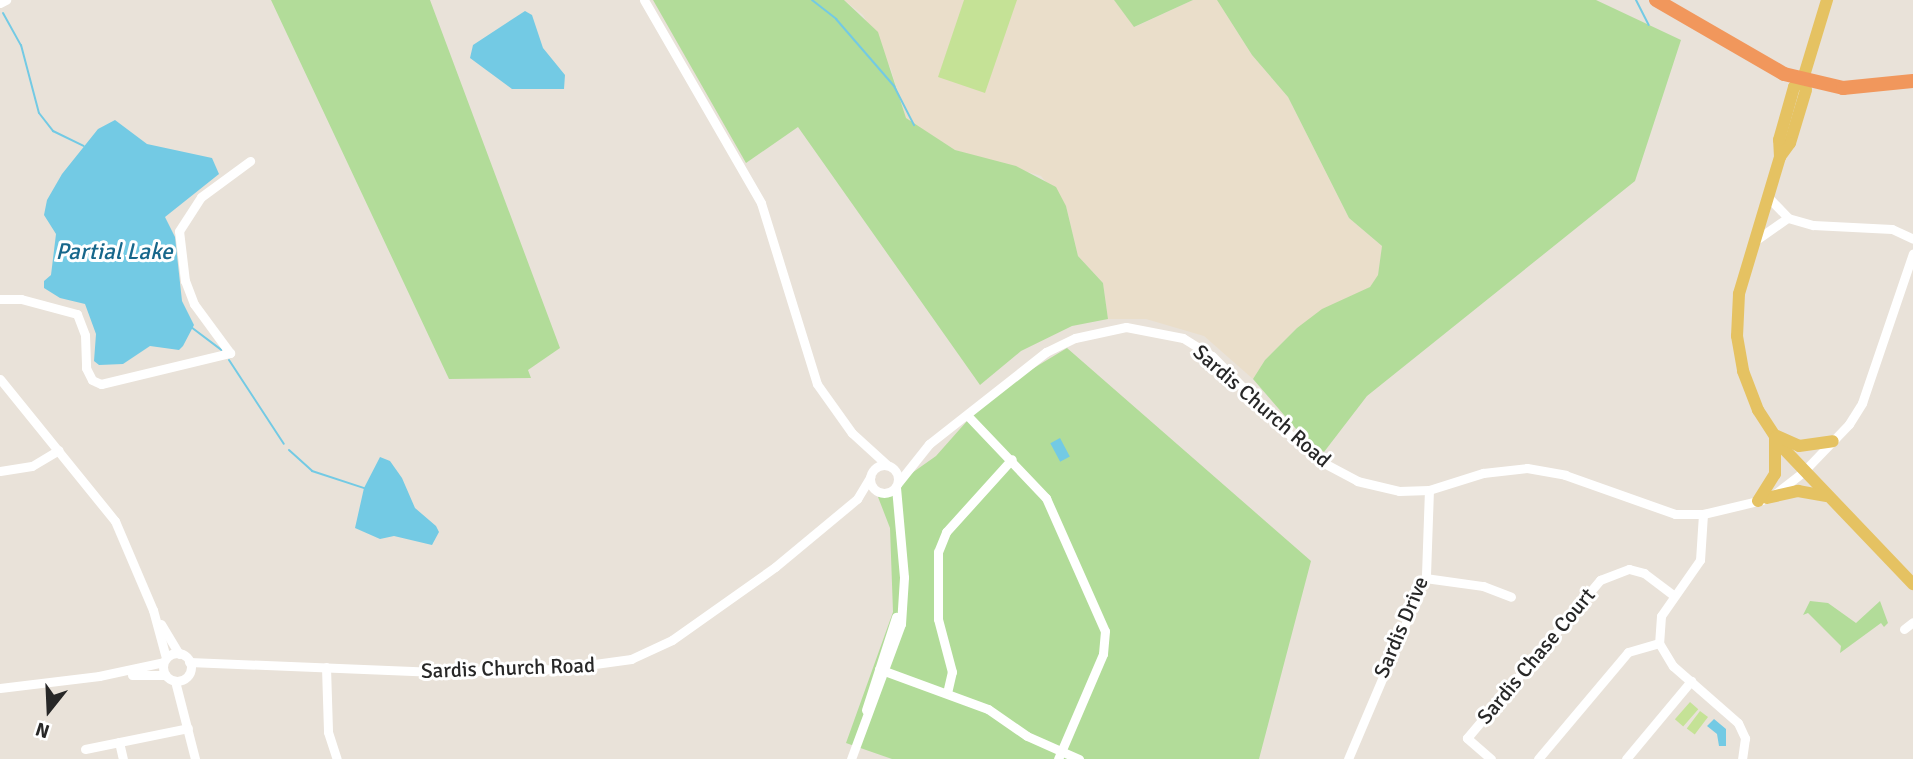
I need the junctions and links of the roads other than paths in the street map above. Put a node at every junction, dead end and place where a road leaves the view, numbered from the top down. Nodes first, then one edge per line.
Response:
1 (6, 0) edge
2 (644, 0) edge
3 (1656, 0) edge
4 (0, 2) edge
5 (1826, 5) edge
6 (1803, 79) junction
7 (1913, 81) edge
8 (250, 161) dead end
9 (1768, 197) junction
10 (1787, 218) junction
11 (1913, 239) edge
12 (1756, 240) junction
13 (1913, 253) edge
14 (0, 299) edge
15 (0, 379) edge
16 (967, 415) junction
17 (1772, 434) junction
18 (1833, 441) junction
19 (59, 450) junction
20 (867, 450) junction
21 (1012, 459) junction
22 (912, 461) junction
23 (890, 466) junction
24 (0, 471) edge
25 (1804, 471) junction
26 (871, 474) junction
27 (897, 485) junction
28 (1429, 491) junction
29 (881, 493) junction
30 (1827, 496) junction
31 (857, 499) junction
32 (1763, 499) junction
33 (1703, 514) junction
34 (896, 516) junction
35 (1425, 578) junction
36 (1913, 584) edge
37 (1672, 594) junction
38 (1511, 597) dead end
39 (153, 610) junction
40 (1913, 622) edge
41 (1904, 629) dead end
42 (1659, 643) junction
43 (179, 653) junction
44 (165, 660) junction
45 (326, 667) junction
46 (883, 671) junction
47 (185, 673) junction
48 (165, 675) junction
49 (99, 676) junction
50 (1691, 681) junction
51 (0, 688) edge
52 (947, 693) junction
53 (188, 728) junction
54 (119, 742) junction
55 (85, 749) dead end
56 (1060, 755) edge
57 (123, 759) edge
58 (195, 759) edge
59 (337, 759) edge
60 (851, 759) edge
61 (1079, 759) edge
62 (1348, 759) edge
63 (1491, 759) edge
64 (1538, 759) edge
65 (1626, 759) edge
66 (1742, 759) edge

1 - 4 street
2 - 20 street
3 - 6 highway
5 - 6 main road
6 - 7 highway
6 - 9 main road
8 - 14 street
9 - 10 street
9 - 12 main road
10 - 11 street
10 - 12 street
12 - 17 main road
13 - 18 street, Sardis Church Road
15 - 19 street
16 - 21 street
16 - 22 street, Sardis Church Road
16 - 28 street, Sardis Church Road
17 - 18 main road
17 - 25 main road
17 - 32 main road
18 - 25 street, Sardis Church Road
19 - 24 street
19 - 39 street
20 - 23 street
20 - 26 street
21 - 52 street
21 - 56 street
22 - 23 street, Sardis Church Road
22 - 27 street, Sardis Church Road
23 - 26 street, Sardis Church Road
23 - 27 street
25 - 30 main road
25 - 32 street, Sardis Church Road
26 - 29 street
26 - 31 street, Sardis Church Road
27 - 29 street, Sardis Church Road
27 - 34 street
28 - 33 street, Sardis Church Road
28 - 35 street, Sardis Drive
29 - 31 street, Sardis Church Road
29 - 34 street
30 - 32 main road
30 - 36 main road
31 - 45 street, Sardis Church Road
32 - 33 street, Sardis Church Road
33 - 37 street
34 - 46 street
35 - 38 street
35 - 62 street, Sardis Drive
37 - 42 street
37 - 63 street, Sardis Chase Court
39 - 43 street
39 - 44 street
40 - 41 street
42 - 50 street
42 - 64 street
43 - 44 street
43 - 47 street
44 - 48 street
44 - 49 street
45 - 47 street, Sardis Church Road
45 - 59 street
46 - 52 street
46 - 60 street
47 - 48 street
47 - 53 street
48 - 49 street
49 - 51 street
50 - 65 street
50 - 66 street
52 - 56 street
53 - 54 street
53 - 58 street
54 - 55 street
54 - 57 street
56 - 61 street

